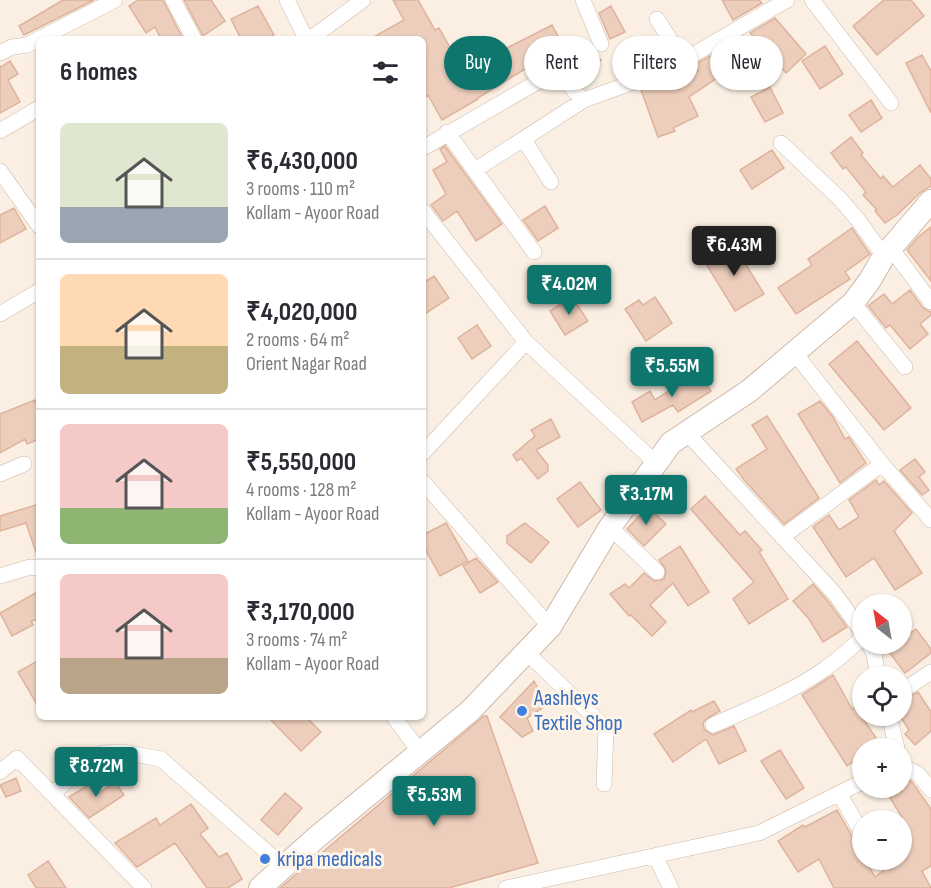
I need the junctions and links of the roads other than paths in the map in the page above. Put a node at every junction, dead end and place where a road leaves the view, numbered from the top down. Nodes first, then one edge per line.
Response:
1 (115, 0) edge
2 (173, 0) edge
3 (287, 0) edge
4 (363, 0) edge
5 (583, 0) edge
6 (787, 0) edge
7 (812, 0) edge
8 (657, 19) dead end
9 (45, 36) edge
10 (192, 36) edge
11 (306, 36) edge
12 (312, 36) edge
13 (668, 36) edge
14 (36, 40) edge
15 (602, 44) dead end
16 (0, 52) edge
17 (698, 53) edge
18 (612, 90) edge
19 (584, 100) junction
20 (891, 103) dead end
21 (36, 110) edge
22 (0, 131) edge
23 (447, 132) junction
24 (524, 140) junction
25 (781, 144) dead end
26 (426, 146) edge
27 (475, 170) junction
28 (0, 171) edge
29 (551, 182) dead end
30 (931, 201) edge
31 (426, 215) edge
32 (36, 222) edge
33 (534, 252) dead end
34 (888, 252) junction
35 (36, 293) edge
36 (931, 302) edge
37 (853, 303) junction
38 (0, 314) edge
39 (526, 342) junction
40 (794, 352) junction
41 (905, 367) dead end
42 (686, 432) junction
43 (426, 450) edge
44 (656, 463) junction
45 (24, 464) dead end
46 (882, 464) junction
47 (0, 474) edge
48 (426, 485) edge
49 (931, 520) edge
50 (610, 527) junction
51 (782, 537) junction
52 (36, 568) edge
53 (657, 572) dead end
54 (0, 576) edge
55 (852, 618) edge
56 (550, 627) junction
57 (852, 646) edge
58 (526, 652) junction
59 (931, 672) edge
60 (912, 684) edge
61 (396, 720) edge
62 (713, 725) dead end
63 (419, 751) junction
64 (912, 771) edge
65 (0, 772) edge
66 (604, 784) dead end
67 (852, 787) edge
68 (931, 790) edge
69 (839, 793) junction
70 (53, 794) junction
71 (852, 816) edge
72 (654, 856) junction
73 (284, 867) junction
74 (514, 887) edge
75 (144, 888) edge
76 (260, 888) edge
77 (671, 888) edge

1 - 9 street
2 - 10 street
3 - 11 street
4 - 12 street
5 - 15 street
6 - 17 street
7 - 20 street
8 - 13 street
14 - 16 street
18 - 19 street
19 - 23 street
19 - 24 street
21 - 22 street
23 - 26 street
23 - 27 street
24 - 27 street
24 - 29 street
25 - 34 street
27 - 33 street
28 - 32 street
30 - 34 main road
31 - 39 street
34 - 36 street
34 - 37 main road
35 - 38 street
37 - 40 main road
37 - 41 street
39 - 43 street
39 - 44 street
40 - 42 main road
40 - 46 street
42 - 44 main road
42 - 51 street
44 - 50 main road
45 - 47 street
46 - 49 street
46 - 51 street
48 - 56 street
50 - 53 street
50 - 56 main road
51 - 55 street
52 - 54 street
56 - 58 main road
57 - 62 street
58 - 63 main road
58 - 66 street
59 - 60 street
61 - 63 street
63 - 73 main road
64 - 68 street
65 - 70 street
67 - 69 street
69 - 71 street
69 - 72 street
70 - 73 street
70 - 75 street
72 - 74 street
72 - 77 street
73 - 76 main road

